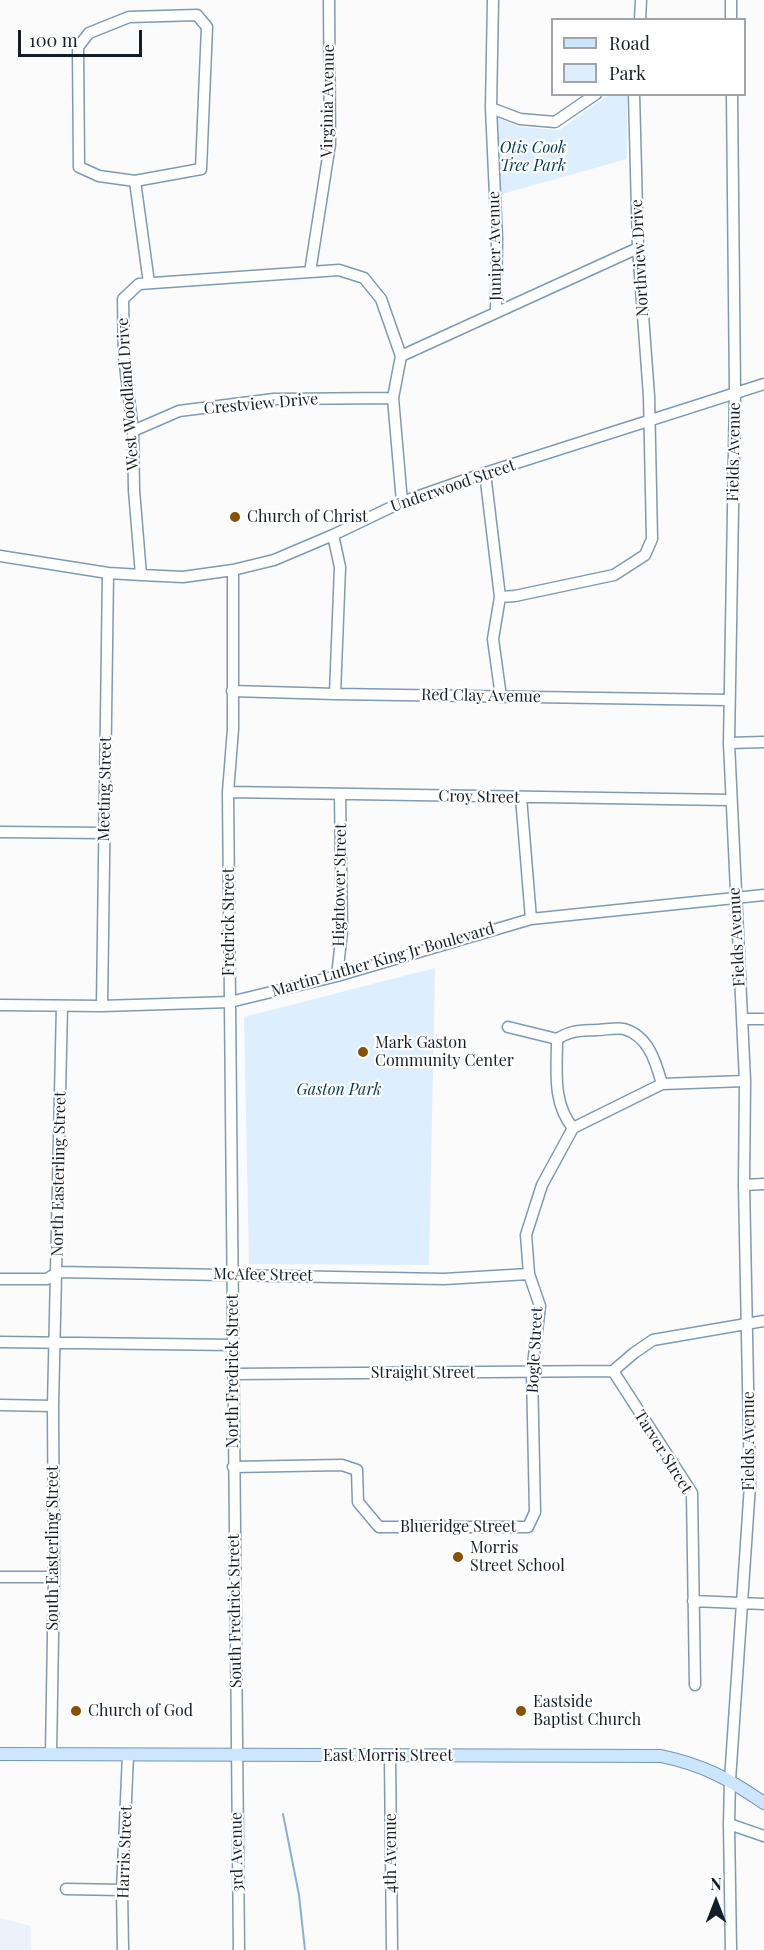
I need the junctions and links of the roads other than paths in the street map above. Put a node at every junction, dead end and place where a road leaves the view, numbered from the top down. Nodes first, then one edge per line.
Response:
1 (328, 0) edge
2 (493, 0) edge
3 (641, 0) edge
4 (731, 0) edge
5 (640, 18) edge
6 (731, 18) edge
7 (593, 96) edge
8 (634, 96) edge
9 (732, 96) edge
10 (491, 108) junction
11 (135, 181) junction
12 (638, 248) junction
13 (310, 272) junction
14 (149, 283) junction
15 (496, 312) junction
16 (401, 356) junction
17 (764, 384) edge
18 (735, 393) junction
19 (393, 398) junction
20 (650, 422) junction
21 (133, 430) junction
22 (485, 473) junction
23 (402, 502) junction
24 (333, 535) junction
25 (0, 556) edge
26 (233, 570) junction
27 (108, 573) junction
28 (141, 575) junction
29 (500, 597) junction
30 (232, 691) junction
31 (335, 694) junction
32 (501, 697) junction
33 (729, 700) junction
34 (764, 742) edge
35 (729, 743) junction
36 (228, 792) junction
37 (340, 794) junction
38 (521, 797) junction
39 (730, 800) junction
40 (0, 832) edge
41 (104, 833) junction
42 (764, 895) edge
43 (735, 897) junction
44 (531, 919) junction
45 (337, 976) junction
46 (230, 1002) junction
47 (0, 1005) edge
48 (63, 1006) junction
49 (102, 1006) junction
50 (742, 1019) junction
51 (764, 1019) edge
52 (508, 1027) dead end
53 (556, 1039) junction
54 (745, 1081) junction
55 (662, 1084) junction
56 (573, 1128) junction
57 (764, 1184) edge
58 (744, 1185) junction
59 (58, 1272) junction
60 (529, 1274) junction
61 (232, 1275) junction
62 (0, 1279) edge
63 (764, 1321) edge
64 (747, 1324) junction
65 (0, 1342) edge
66 (55, 1342) junction
67 (233, 1345) junction
68 (613, 1371) junction
69 (532, 1373) junction
70 (233, 1374) junction
71 (0, 1405) edge
72 (53, 1406) junction
73 (233, 1467) junction
74 (535, 1512) joint
75 (0, 1577) edge
76 (54, 1577) junction
77 (693, 1601) junction
78 (741, 1603) junction
79 (764, 1604) edge
80 (695, 1685) dead end
81 (0, 1754) edge
82 (51, 1754) junction
83 (129, 1755) junction
84 (236, 1755) junction
85 (390, 1756) junction
86 (730, 1780) junction
87 (764, 1803) edge
88 (729, 1824) junction
89 (764, 1836) edge
90 (66, 1889) dead end
91 (122, 1890) junction
92 (123, 1950) edge
93 (239, 1950) edge
94 (392, 1950) edge
95 (731, 1950) edge

1 - 13 street, Virginia Avenue
2 - 10 street, Juniper Avenue
3 - 5 street
4 - 6 street
7 - 10 street
8 - 12 street, Northview Drive
9 - 18 street, Fields Avenue
10 - 15 street, Juniper Avenue
11 - 11 street
11 - 14 street
12 - 15 street
12 - 20 street, Northview Drive
13 - 14 street, West Woodland Drive
13 - 16 street, West Woodland Drive
14 - 21 street, West Woodland Drive
15 - 16 street
16 - 19 street
17 - 18 street, Underwood Street
18 - 20 street, Underwood Street
18 - 33 street, Fields Avenue
19 - 21 street, Crestview Drive
19 - 23 street
20 - 22 street, Underwood Street
20 - 29 street, Northview Drive
21 - 28 street, West Woodland Drive
22 - 23 street, Underwood Street
22 - 29 street
23 - 24 street, Underwood Street
24 - 26 street, Underwood Street
24 - 31 street
25 - 27 street, Underwood Street
26 - 28 street, Underwood Street
26 - 30 street, Fredrick Street
27 - 28 street, Underwood Street
27 - 41 street, Meeting Street
29 - 32 street
30 - 31 street, Red Clay Avenue
30 - 36 street, Fredrick Street
31 - 32 street, Red Clay Avenue
32 - 33 street, Red Clay Avenue
33 - 35 street, Fields Avenue
34 - 35 street
35 - 39 street, Fields Avenue
36 - 37 street, Croy Street
36 - 46 street, Fredrick Street
37 - 38 street, Croy Street
37 - 45 street, Hightower Street
38 - 39 street, Croy Street
38 - 44 street
39 - 43 street, Fields Avenue
40 - 41 street
41 - 49 street, Meeting Street
42 - 43 street, Martin Luther King Jr Boulevard
43 - 44 street, Martin Luther King Jr Boulevard
43 - 50 street, Fields Avenue
44 - 45 street, Martin Luther King Jr Boulevard
45 - 46 street, Martin Luther King Jr Boulevard
46 - 49 street, Martin Luther King Jr Boulevard
46 - 61 street, Fredrick Street
47 - 48 street, Martin Luther King Jr Boulevard
48 - 49 street, Martin Luther King Jr Boulevard
48 - 59 street, North Easterling Street
50 - 51 street
50 - 54 street, Fields Avenue
52 - 53 street
53 - 55 street
53 - 56 street
54 - 55 street
54 - 58 street, Fields Avenue
55 - 56 street
56 - 60 street, Bogle Street
57 - 58 street
58 - 64 street, Fields Avenue
59 - 61 street, McAfee Street
59 - 62 street, McAfee Street
59 - 66 street, North Easterling Street
60 - 61 street, McAfee Street
60 - 69 street, Bogle Street
61 - 67 street, North Fredrick Street
63 - 64 street
64 - 68 street
64 - 78 street, Fields Avenue
65 - 66 street
66 - 67 street
66 - 72 street, South Easterling Street
67 - 70 street, North Fredrick Street
68 - 69 street, Straight Street
68 - 77 street, Tarver Street
69 - 70 street, Straight Street
69 - 74 street, Bogle Street
70 - 73 street, North Fredrick Street
71 - 72 street
72 - 76 street, South Easterling Street
73 - 74 street, Blueridge Street
73 - 84 street, South Fredrick Street
75 - 76 street
76 - 82 street, South Easterling Street
77 - 78 street
77 - 80 street, Tarver Street
78 - 79 street
78 - 86 street, Fields Avenue
81 - 82 main road, East Morris Street
82 - 83 main road, East Morris Street
83 - 84 main road, East Morris Street
83 - 91 street, Harris Street
84 - 85 main road, East Morris Street
84 - 93 street, 3rd Avenue
85 - 86 main road, East Morris Street
85 - 94 street, 4th Avenue
86 - 87 main road, East Morris Street
86 - 88 street, Fields Avenue
88 - 89 street
88 - 95 street, Fields Avenue
90 - 91 street
91 - 92 street, Harris Street

